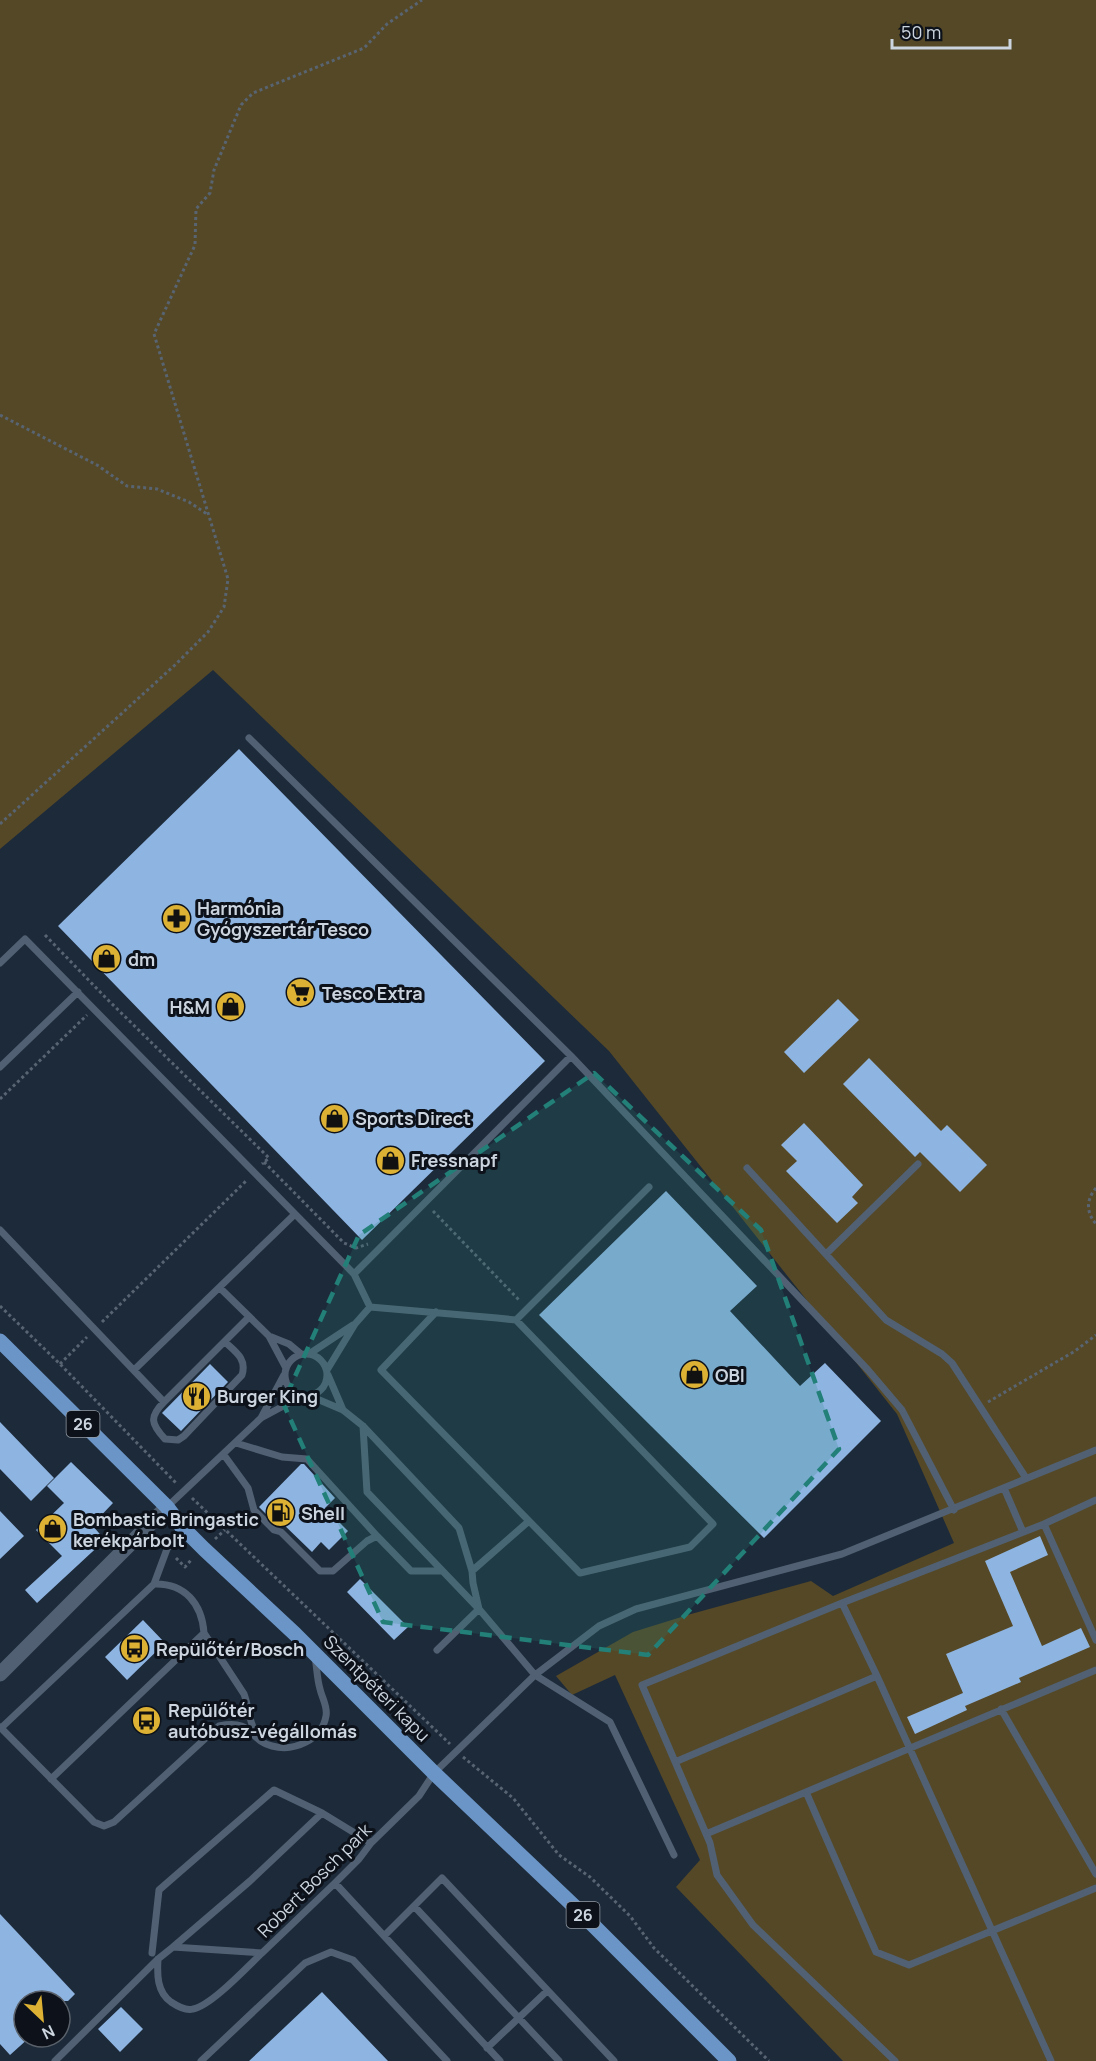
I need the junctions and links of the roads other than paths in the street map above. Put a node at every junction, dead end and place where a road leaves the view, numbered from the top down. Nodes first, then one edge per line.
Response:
1 (249, 738) dead end
2 (0, 963) edge
3 (78, 992) junction
4 (571, 1056) junction
5 (0, 1067) edge
6 (918, 1164) dead end
7 (747, 1168) dead end
8 (649, 1187) dead end
9 (296, 1214) junction
10 (0, 1230) edge
11 (826, 1254) junction
12 (354, 1274) junction
13 (220, 1288) junction
14 (370, 1307) junction
15 (436, 1312) junction
16 (249, 1317) junction
17 (516, 1320) junction
18 (355, 1324) junction
19 (269, 1336) junction
20 (0, 1341) edge
21 (225, 1342) junction
22 (301, 1354) junction
23 (309, 1354) junction
24 (134, 1370) junction
25 (285, 1371) junction
26 (327, 1372) junction
27 (306, 1396) junction
28 (164, 1402) junction
29 (343, 1410) junction
30 (261, 1418) junction
31 (363, 1426) junction
32 (236, 1443) junction
33 (1096, 1450) edge
34 (224, 1455) junction
35 (1026, 1478) junction
36 (1004, 1488) junction
37 (1096, 1500) edge
38 (167, 1508) junction
39 (954, 1510) junction
40 (529, 1521) junction
41 (1044, 1524) junction
42 (182, 1527) junction
43 (1023, 1532) junction
44 (377, 1536) junction
45 (442, 1571) junction
46 (472, 1571) junction
47 (154, 1584) junction
48 (842, 1603) junction
49 (479, 1609) junction
50 (204, 1633) junction
51 (1096, 1640) edge
52 (437, 1650) dead end
53 (315, 1654) junction
54 (1096, 1670) edge
55 (0, 1674) edge
56 (535, 1675) junction
57 (877, 1676) junction
58 (1001, 1710) junction
59 (0, 1727) edge
60 (260, 1738) junction
61 (909, 1748) junction
62 (675, 1761) junction
63 (434, 1773) junction
64 (51, 1779) junction
65 (806, 1792) junction
66 (322, 1813) junction
67 (706, 1834) junction
68 (371, 1843) junction
69 (674, 1855) dead end
70 (1096, 1874) edge
71 (335, 1883) junction
72 (1096, 1888) edge
73 (414, 1906) junction
74 (992, 1930) junction
75 (384, 1936) junction
76 (173, 1947) junction
77 (262, 1953) junction
78 (155, 1956) junction
79 (548, 1991) junction
80 (518, 2018) junction
81 (487, 2048) junction
82 (55, 2061) edge
83 (201, 2061) edge
84 (447, 2061) edge
85 (500, 2061) edge
86 (559, 2061) edge
87 (614, 2061) edge
88 (729, 2061) edge
89 (895, 2061) edge
90 (1051, 2061) edge

1 - 4 lane
2 - 3 lane
3 - 5 lane
3 - 9 lane
4 - 12 lane
4 - 39 lane
6 - 11 lane
7 - 11 lane
8 - 17 lane
9 - 12 lane
9 - 13 lane
10 - 24 lane
11 - 35 lane
12 - 14 lane
13 - 16 lane
13 - 24 lane
14 - 15 lane
14 - 18 lane
15 - 17 lane
15 - 40 lane
16 - 19 lane
16 - 21 lane
17 - 40 lane
18 - 23 lane
18 - 26 lane
19 - 22 lane
19 - 25 lane
20 - 38 main road, Szentpéteri kapu / 26
21 - 28 lane
21 - 28 lane
22 - 23 lane
22 - 25 lane
23 - 26 lane
24 - 28 lane
25 - 27 lane
25 - 30 lane
26 - 27 lane
26 - 29 lane
27 - 29 lane
27 - 30 lane
29 - 31 lane
30 - 32 lane
31 - 45 lane
31 - 46 lane
32 - 34 lane
32 - 44 lane
33 - 35 lane, Robert Bosch park
34 - 38 lane
34 - 44 lane
35 - 36 lane, Robert Bosch park
36 - 39 lane, Robert Bosch park
36 - 43 lane
37 - 41 lane
38 - 42 main road, Szentpéteri kapu / 26
38 - 55 street
39 - 56 lane, Robert Bosch park
40 - 46 lane
41 - 43 lane
41 - 51 lane
42 - 47 lane
42 - 53 main road, Szentpéteri kapu / 26
43 - 48 lane
44 - 45 lane
45 - 49 lane
46 - 49 lane
47 - 50 lane
47 - 59 lane
48 - 57 lane
48 - 62 lane
49 - 52 lane
49 - 56 lane
50 - 60 lane
50 - 64 lane
53 - 60 lane
53 - 63 main road, Szentpéteri kapu / 26
54 - 58 lane
56 - 63 lane, Robert Bosch park
56 - 69 lane
57 - 61 lane
57 - 62 lane
58 - 61 lane
58 - 70 lane
59 - 64 lane
60 - 64 lane
61 - 65 lane
61 - 74 lane
62 - 67 lane
63 - 68 lane, Robert Bosch park
63 - 88 main road, Szentpéteri kapu / 26
65 - 67 lane
65 - 74 lane
66 - 68 lane
66 - 76 lane
66 - 78 lane
67 - 89 lane
68 - 71 lane, Robert Bosch park
71 - 75 lane
71 - 77 lane, Robert Bosch park
72 - 74 lane
73 - 75 lane
73 - 79 lane
73 - 80 lane
74 - 90 lane
75 - 81 lane
76 - 77 lane, Robert Bosch park
76 - 78 lane
77 - 78 lane
78 - 82 lane
79 - 80 lane
79 - 87 lane
80 - 81 lane
80 - 86 lane
81 - 85 lane
83 - 84 lane

